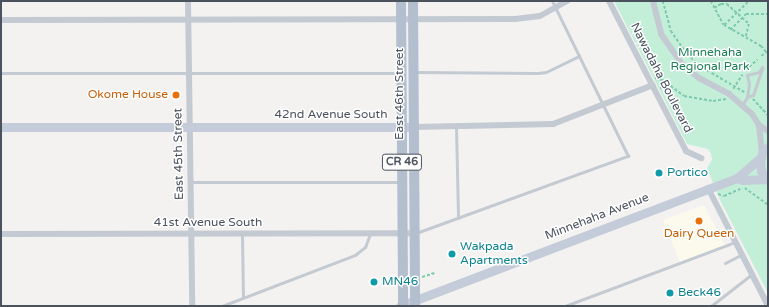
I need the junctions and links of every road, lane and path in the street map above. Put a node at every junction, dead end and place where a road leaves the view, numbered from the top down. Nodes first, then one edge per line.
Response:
1 (188, 1) edge
2 (401, 1) edge
3 (412, 1) edge
4 (552, 1) edge
5 (567, 1) edge
6 (609, 1) edge
7 (653, 1) edge
8 (663, 1) edge
9 (711, 1) edge
10 (749, 1) edge
11 (555, 7) junction
12 (713, 9) junction
13 (736, 12) junction
14 (768, 14) edge
15 (741, 18) junction
16 (1, 20) edge
17 (401, 20) junction
18 (413, 20) junction
19 (188, 21) junction
20 (724, 25) junction
21 (730, 30) junction
22 (746, 37) junction
23 (767, 53) edge
24 (579, 56) junction
25 (761, 56) dead end
26 (757, 60) dead end
27 (745, 70) dead end
28 (413, 72) junction
29 (1, 73) edge
30 (401, 73) junction
31 (188, 74) junction
32 (742, 75) dead end
33 (654, 78) dead end
34 (653, 85) junction
35 (735, 85) junction
36 (670, 87) junction
37 (659, 88) dead end
38 (732, 90) dead end
39 (748, 96) junction
40 (726, 99) dead end
41 (743, 104) junction
42 (604, 106) junction
43 (768, 115) edge
44 (759, 125) junction
45 (1, 127) edge
46 (190, 127) junction
47 (402, 127) junction
48 (414, 127) junction
49 (456, 127) junction
50 (768, 131) edge
51 (763, 153) edge
52 (701, 158) dead end
53 (737, 178) junction
54 (767, 179) edge
55 (190, 182) junction
56 (402, 182) junction
57 (708, 188) junction
58 (768, 205) edge
59 (458, 218) junction
60 (402, 233) junction
61 (415, 233) junction
62 (1, 234) edge
63 (191, 234) junction
64 (370, 234) junction
65 (242, 235) junction
66 (735, 242) junction
67 (741, 255) junction
68 (725, 263) dead end
69 (752, 274) junction
70 (433, 277) dead end
71 (422, 278) dead end
72 (243, 298) junction
73 (415, 303) edge
74 (192, 306) edge
75 (222, 306) edge
76 (402, 306) edge
77 (565, 306) edge
78 (711, 306) edge
79 (768, 306) edge

1 - 19 street, East 45th Street
2 - 17 main road, East 46th Street / CR 46
3 - 18 main road, East 46th Street / CR 46
4 - 11 lane
5 - 11 street
6 - 34 street, Nawadaha Boulevard
7 - 41 street
8 - 35 path
9 - 12 path
10 - 13 path
11 - 18 street
11 - 24 lane
12 - 13 path
12 - 20 path
13 - 15 path
13 - 20 path
14 - 15 path
15 - 21 path
15 - 22 path
16 - 19 street
17 - 18 street
17 - 19 street
17 - 30 main road, East 46th Street / CR 46
18 - 28 main road, East 46th Street / CR 46
19 - 31 street, East 45th Street
20 - 21 path
21 - 22 path
22 - 23 path
23 - 25 path
24 - 28 lane
24 - 42 lane
26 - 27 path
28 - 48 main road, East 46th Street / CR 46
29 - 31 lane
30 - 31 lane
30 - 47 main road, East 46th Street / CR 46
31 - 46 street, East 45th Street
32 - 35 path
33 - 36 path
34 - 42 street, 42nd Avenue South
34 - 52 street, Nawadaha Boulevard
35 - 38 path
35 - 39 path
36 - 37 path
36 - 40 path
39 - 39 lane
39 - 41 lane
39 - 43 path
41 - 44 street
42 - 49 street, 42nd Avenue South
42 - 59 lane
44 - 50 street
44 - 51 street
45 - 46 street, 42nd Avenue South
46 - 47 street, 42nd Avenue South
46 - 55 street, East 45th Street
47 - 48 street, 42nd Avenue South
47 - 56 main road, East 46th Street / CR 46
48 - 49 street, 42nd Avenue South
48 - 61 main road, East 46th Street / CR 46
49 - 59 lane
51 - 53 street, Minnehaha Avenue
51 - 54 street
53 - 54 street, Minnehaha Avenue
53 - 57 street, Minnehaha Avenue
55 - 56 lane
55 - 63 street, East 45th Street
56 - 60 main road, East 46th Street / CR 46
57 - 58 path
57 - 66 street
57 - 73 street, Minnehaha Avenue
59 - 61 lane
60 - 61 street, 41st Avenue South
60 - 64 street, 41st Avenue South
60 - 76 main road, East 46th Street / CR 46
61 - 73 main road, East 46th Street / CR 46
62 - 63 street, 41st Avenue South
63 - 65 street, 41st Avenue South
63 - 74 street, East 45th Street
64 - 65 street, 41st Avenue South
64 - 72 lane
65 - 72 lane
66 - 67 street
66 - 77 lane
67 - 68 lane
67 - 69 street
69 - 78 lane
69 - 79 street
70 - 71 path
72 - 75 lane
73 - 76 street, Minnehaha Avenue

